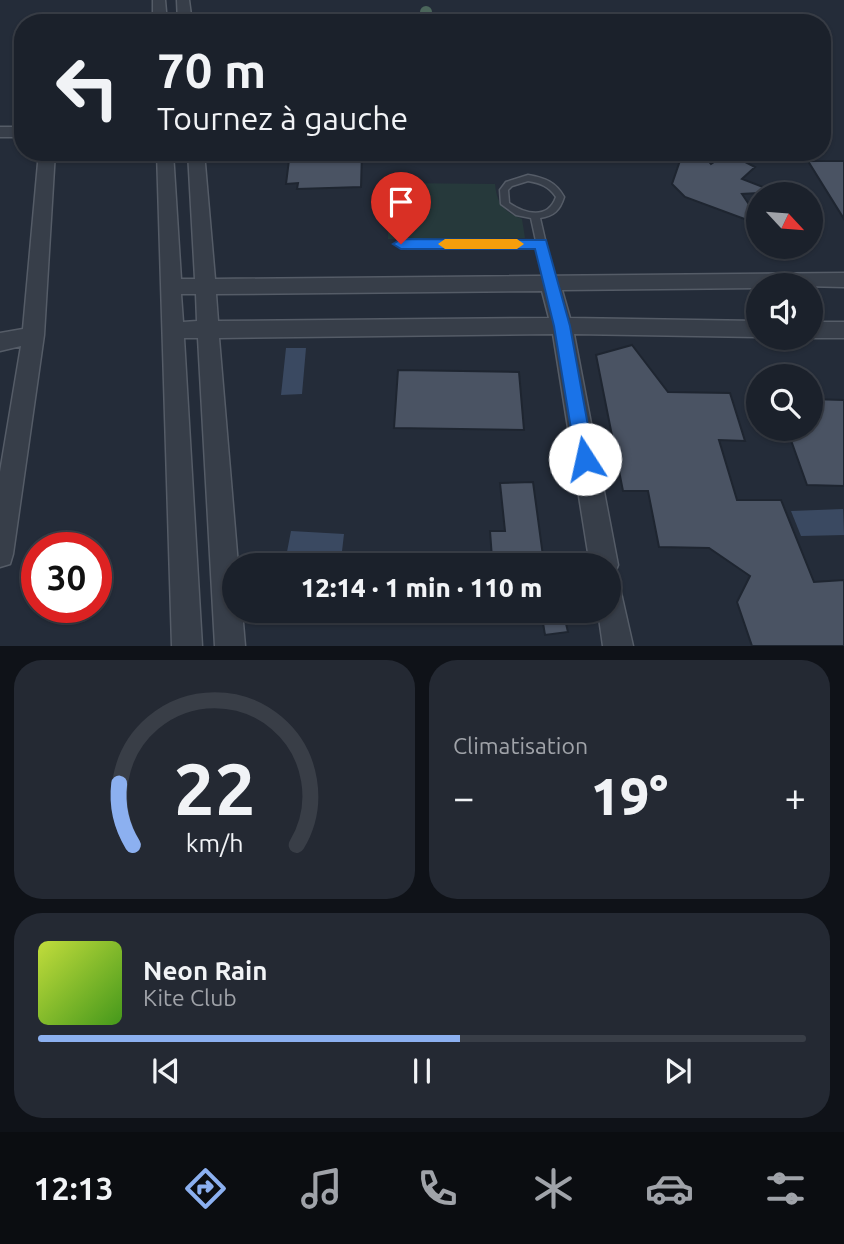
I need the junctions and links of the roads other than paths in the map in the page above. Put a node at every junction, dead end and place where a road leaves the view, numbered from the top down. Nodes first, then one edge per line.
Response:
1 (46, 161) edge
2 (165, 161) edge
3 (197, 161) edge
4 (535, 216) junction
5 (401, 244) dead end
6 (541, 244) junction
7 (844, 280) edge
8 (550, 283) junction
9 (207, 285) junction
10 (171, 287) junction
11 (562, 326) junction
12 (209, 328) junction
13 (746, 329) edge
14 (173, 330) junction
15 (823, 330) edge
16 (844, 330) edge
17 (33, 335) junction
18 (0, 342) edge
19 (602, 553) edge
20 (0, 554) edge
21 (614, 623) edge
22 (187, 646) edge
23 (230, 646) edge
24 (618, 646) edge

1 - 17 street
2 - 10 street
3 - 9 street
4 - 4 lane
4 - 6 lane
5 - 6 lane
6 - 8 lane
7 - 8 street
8 - 9 street
8 - 11 street
9 - 10 street
9 - 12 street
10 - 14 street
11 - 12 street
11 - 13 street
11 - 19 street
12 - 14 street
12 - 23 street
14 - 22 street
15 - 16 street
17 - 18 street
17 - 20 street
21 - 24 street

